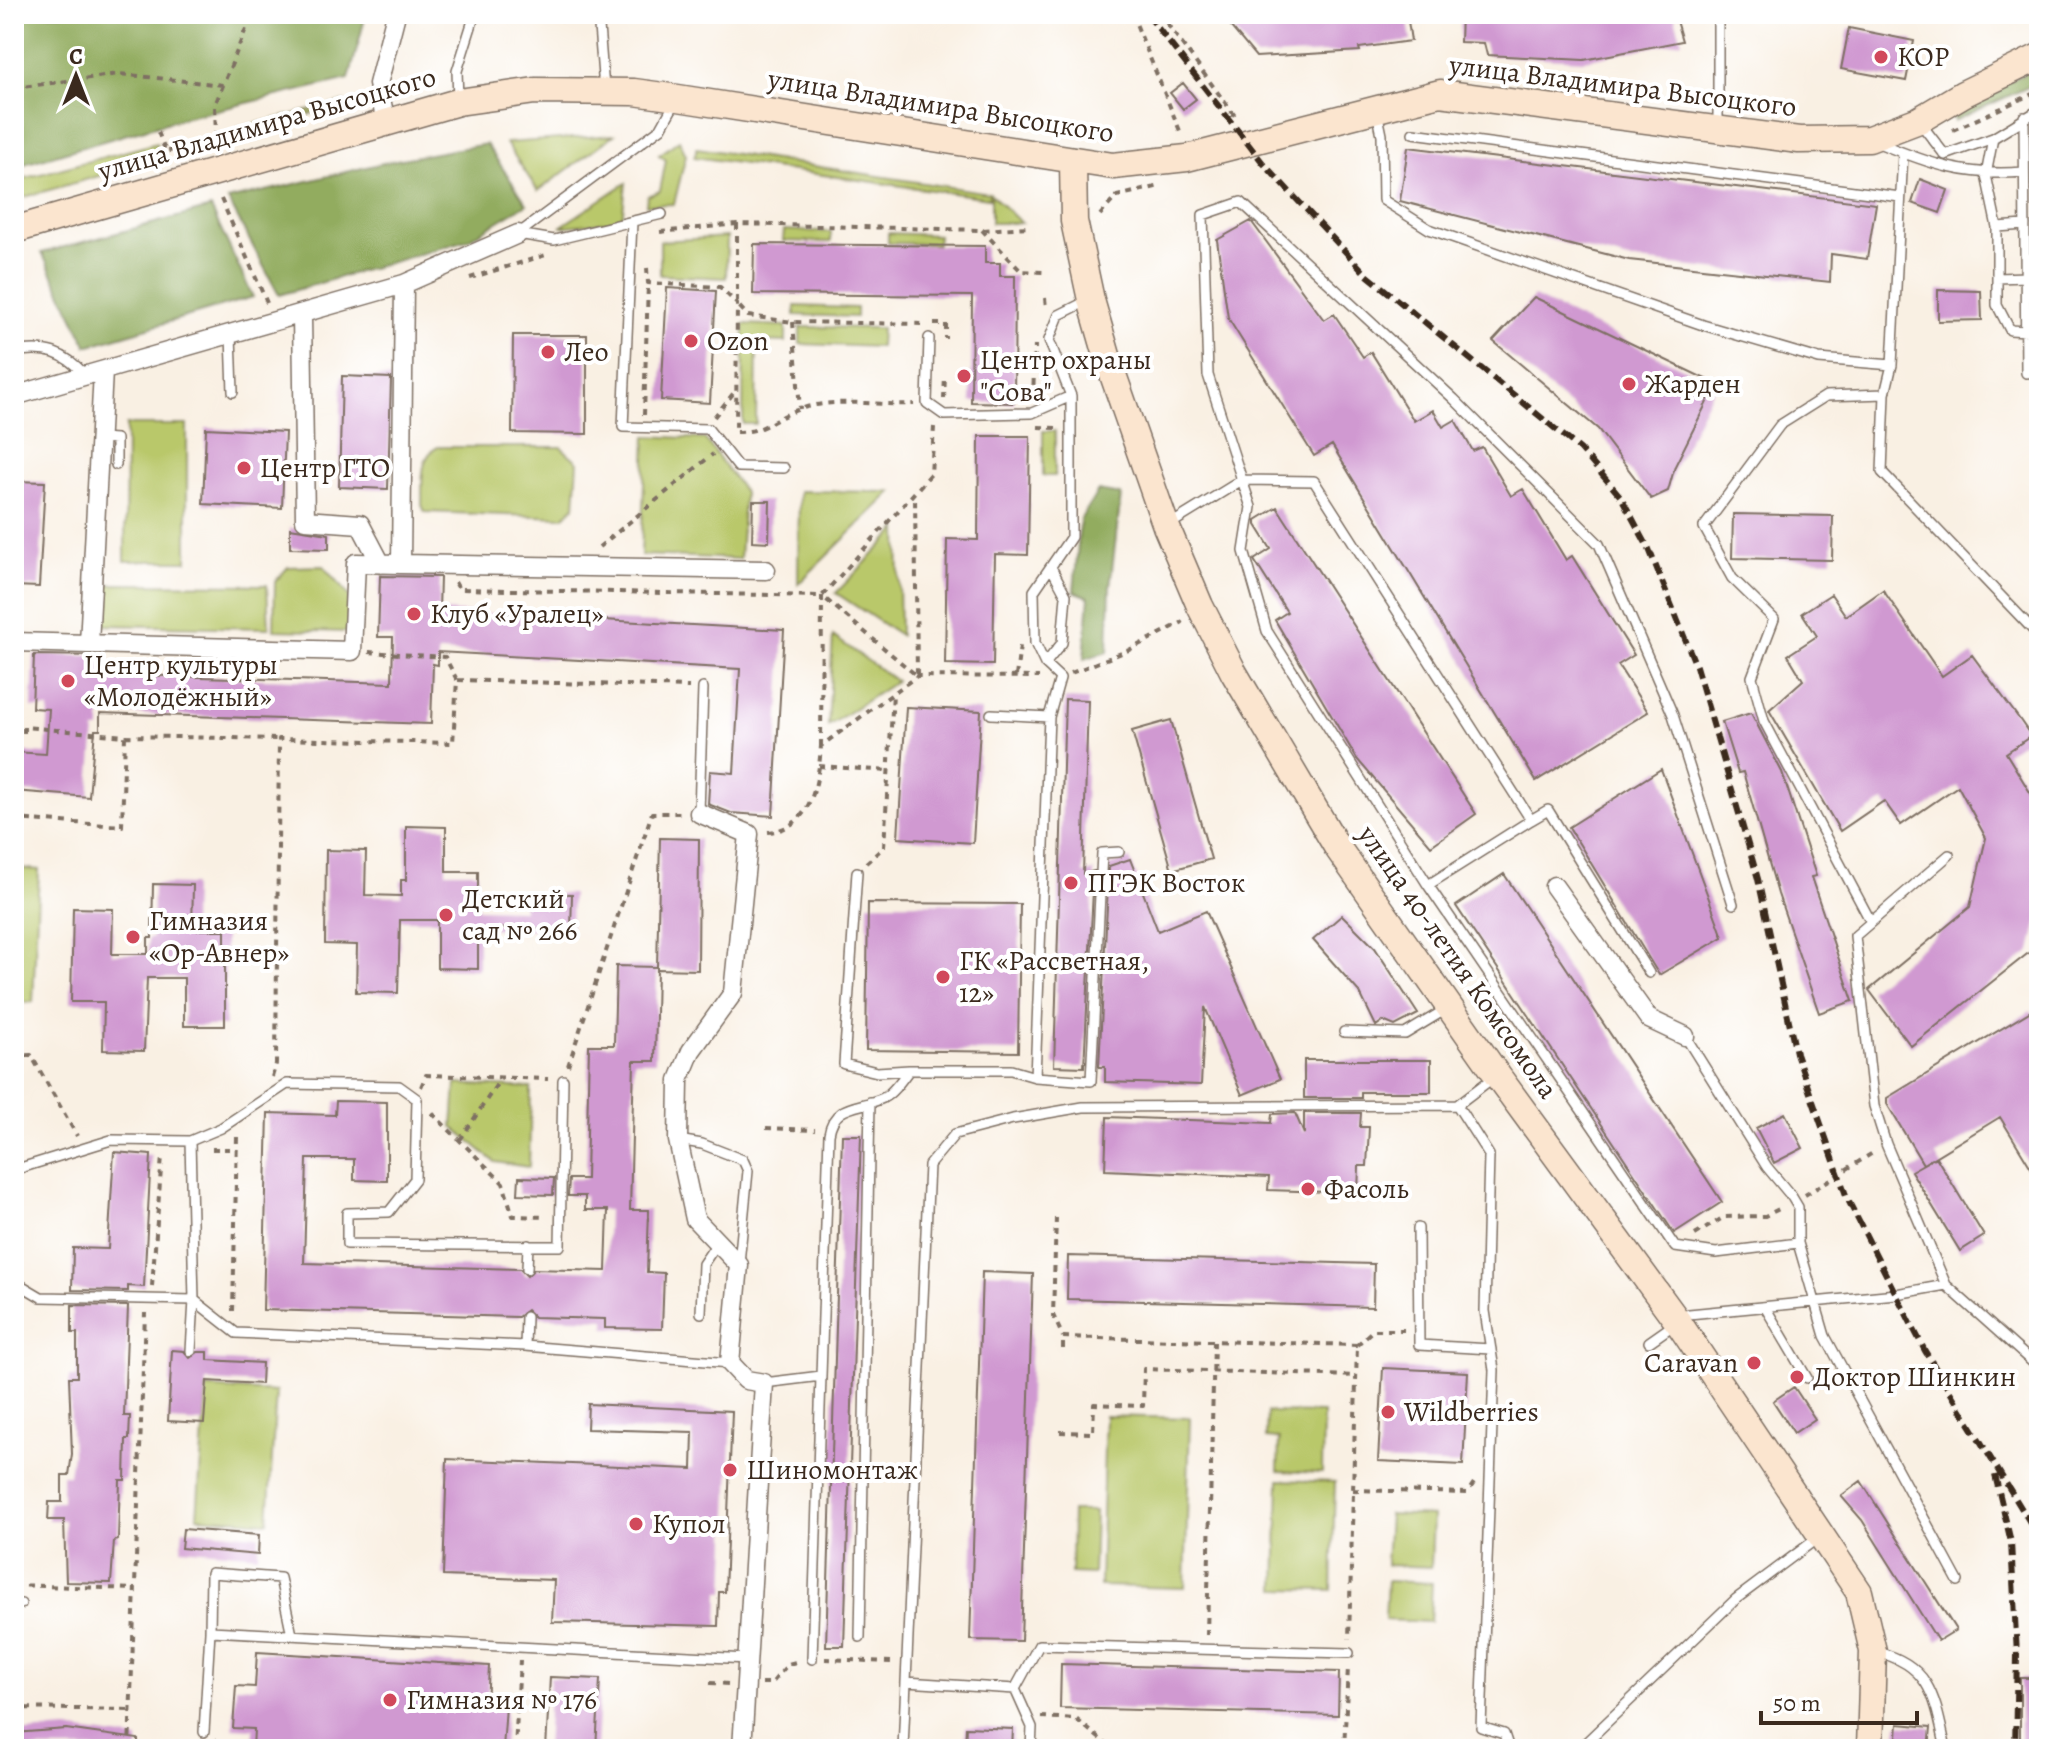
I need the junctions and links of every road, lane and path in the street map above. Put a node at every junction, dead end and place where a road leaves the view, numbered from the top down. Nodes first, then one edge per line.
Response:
1 (252, 14) edge
2 (396, 14) edge
3 (475, 14) edge
4 (548, 14) edge
5 (1132, 14) edge
6 (1160, 14) edge
7 (1718, 14) edge
8 (598, 18) edge
9 (2039, 57) edge
10 (223, 85) junction
11 (14, 88) edge
12 (2039, 91) edge
13 (604, 92) junction
14 (678, 98) junction
15 (458, 102) junction
16 (1376, 108) junction
17 (2039, 110) edge
18 (1235, 116) dead end
19 (2024, 117) junction
20 (1919, 120) junction
21 (386, 123) junction
22 (1718, 130) junction
23 (1953, 130) dead end
24 (1180, 131) dead end
25 (158, 132) dead end
26 (1413, 133) dead end
27 (216, 137) dead end
28 (1993, 138) junction
29 (1869, 139) junction
30 (201, 141) dead end
31 (1903, 153) junction
32 (1073, 162) junction
33 (2024, 172) junction
34 (1986, 175) junction
35 (1900, 197) junction
36 (221, 199) dead end
37 (662, 214) dead end
38 (632, 222) junction
39 (737, 224) dead end
40 (2025, 225) junction
41 (1029, 227) dead end
42 (1997, 227) junction
43 (14, 230) edge
44 (518, 234) junction
45 (646, 258) dead end
46 (1043, 272) dead end
47 (2026, 277) junction
48 (1997, 278) junction
49 (648, 283) junction
50 (404, 284) junction
51 (265, 297) dead end
52 (1091, 300) junction
53 (737, 304) junction
54 (302, 315) junction
55 (793, 322) junction
56 (2027, 331) junction
57 (231, 335) junction
58 (929, 338) dead end
59 (946, 339) dead end
60 (14, 352) edge
61 (1892, 365) junction
62 (945, 370) dead end
63 (2039, 372) edge
64 (94, 374) junction
65 (736, 390) junction
66 (233, 392) dead end
67 (1885, 394) junction
68 (14, 396) edge
69 (1071, 396) junction
70 (944, 401) junction
71 (927, 403) junction
72 (800, 409) junction
73 (1032, 413) junction
74 (944, 415) junction
75 (658, 417) dead end
76 (1064, 428) dead end
77 (736, 432) junction
78 (100, 438) junction
79 (722, 447) junction
80 (116, 465) dead end
81 (784, 468) dead end
82 (1242, 480) junction
83 (915, 493) junction
84 (1166, 526) junction
85 (381, 564) junction
86 (401, 564) junction
87 (444, 564) junction
88 (577, 565) junction
89 (1051, 567) junction
90 (766, 570) dead end
91 (552, 589) junction
92 (822, 596) junction
93 (1185, 621) dead end
94 (1021, 632) dead end
95 (2039, 636) edge
96 (14, 642) edge
97 (89, 644) junction
98 (352, 651) junction
99 (1045, 664) junction
100 (917, 676) junction
101 (1016, 676) junction
102 (1060, 678) junction
103 (457, 680) junction
104 (703, 688) joint
105 (893, 693) junction
106 (991, 714) dead end
107 (1049, 717) junction
108 (14, 734) edge
109 (125, 736) junction
110 (279, 739) junction
111 (821, 746) junction
112 (819, 766) junction
113 (889, 771) junction
114 (699, 813) junction
115 (14, 819) edge
116 (1531, 820) junction
117 (749, 834) junction
118 (1119, 852) dead end
119 (1949, 855) dead end
120 (857, 872) joint
121 (1428, 885) junction
122 (1554, 886) dead end
123 (1733, 904) dead end
124 (1871, 922) junction
125 (1649, 973) dead end
126 (1448, 1008) junction
127 (1344, 1032) dead end
128 (1685, 1036) joint
129 (14, 1056) edge
130 (276, 1064) dead end
131 (909, 1070) junction
132 (1497, 1075) junction
133 (1035, 1077) junction
134 (501, 1078) junction
135 (563, 1080) junction
136 (417, 1099) junction
137 (870, 1102) junction
138 (1457, 1105) junction
139 (247, 1126) dead end
140 (766, 1128) dead end
141 (829, 1130) junction
142 (460, 1140) junction
143 (678, 1140) junction
144 (163, 1141) junction
145 (190, 1141) junction
146 (1886, 1144) junction
147 (84, 1149) junction
148 (14, 1170) edge
149 (1794, 1202) junction
150 (560, 1217) junction
151 (1056, 1218) dead end
152 (1418, 1228) dead end
153 (718, 1242) junction
154 (1798, 1243) junction
155 (528, 1245) junction
156 (1675, 1247) junction
157 (739, 1265) junction
158 (527, 1269) dead end
159 (14, 1281) edge
160 (1946, 1285) junction
161 (194, 1300) junction
162 (145, 1302) junction
163 (1816, 1302) junction
164 (1765, 1307) junction
165 (701, 1313) dead end
166 (526, 1317) dead end
167 (1678, 1322) junction
168 (236, 1333) junction
169 (1063, 1337) junction
170 (1214, 1342) junction
171 (1649, 1342) dead end
172 (525, 1346) junction
173 (1063, 1349) dead end
174 (1491, 1349) junction
175 (191, 1351) dead end
176 (730, 1363) junction
177 (2039, 1368) edge
178 (1214, 1371) junction
179 (821, 1376) junction
180 (1356, 1376) junction
181 (1807, 1378) dead end
182 (764, 1383) junction
183 (1060, 1432) dead end
184 (1491, 1470) junction
185 (1353, 1490) junction
186 (1823, 1534) junction
187 (1958, 1581) dead end
188 (14, 1585) edge
189 (136, 1589) junction
190 (210, 1631) junction
191 (292, 1635) junction
192 (860, 1637) dead end
193 (521, 1647) junction
194 (1206, 1649) junction
195 (1873, 1651) junction
196 (1349, 1653) junction
197 (747, 1659) junction
198 (812, 1659) dead end
199 (906, 1682) junction
200 (1015, 1689) junction
201 (14, 1708) edge
202 (132, 1710) junction
203 (1027, 1717) junction
204 (204, 1732) dead end
205 (129, 1749) edge
206 (515, 1749) edge
207 (742, 1749) edge
208 (903, 1749) edge
209 (1031, 1749) edge
210 (1155, 1749) edge
211 (1344, 1749) edge
212 (1509, 1749) edge
213 (1579, 1749) edge
214 (1870, 1749) edge
215 (1946, 1749) edge

1 - 10 path
2 - 21 street
3 - 15 lane
4 - 8 lane
5 - 24 path
6 - 18 path
7 - 22 lane
8 - 13 lane
9 - 20 main road, улица Владимира Высоцкого
10 - 11 path
10 - 27 path
12 - 23 path
13 - 14 main road, улица Владимира Высоцкого
13 - 15 main road, улица Владимира Высоцкого
14 - 32 main road, улица Владимира Высоцкого
14 - 44 lane
15 - 21 main road, улица Владимира Высоцкого
16 - 22 main road, улица Владимира Высоцкого
16 - 32 main road, улица Владимира Высоцкого
16 - 61 lane
17 - 19 lane
19 - 28 lane
19 - 33 lane
20 - 28 lane
20 - 29 main road, улица Владимира Высоцкого
21 - 43 main road, улица Владимира Высоцкого
22 - 29 main road, улица Владимира Высоцкого
25 - 30 path
26 - 35 lane
28 - 34 lane
29 - 31 lane
31 - 34 lane
31 - 35 lane
32 - 52 main road, улица 40-летия Комсомола
33 - 34 lane
33 - 40 lane
34 - 42 lane
35 - 61 lane
36 - 51 path
37 - 38 lane
38 - 44 lane
38 - 79 lane
39 - 53 path
40 - 42 lane
40 - 47 lane
41 - 46 path
42 - 48 lane
44 - 50 street
45 - 49 path
47 - 48 lane
47 - 56 lane
48 - 56 lane
49 - 53 path
49 - 75 path
50 - 54 street
50 - 86 street
52 - 69 lane
52 - 84 main road, улица 40-летия Комсомола
53 - 55 path
53 - 65 path
54 - 57 street
54 - 85 street
55 - 59 path
55 - 72 path
56 - 63 lane
57 - 64 street
57 - 66 lane
58 - 71 lane
60 - 64 lane
61 - 67 lane
62 - 70 path
64 - 68 street
64 - 78 street
65 - 77 path
65 - 77 path
67 - 95 lane
67 - 124 lane
69 - 73 lane
69 - 89 lane
70 - 71 path
70 - 74 path
71 - 72 path
71 - 74 lane
72 - 77 path
73 - 74 lane
73 - 76 path
74 - 83 path
77 - 79 path
78 - 80 lane
78 - 97 street
79 - 81 lane
79 - 88 path
82 - 84 lane
82 - 116 lane
82 - 121 lane
82 - 123 lane
83 - 92 path
83 - 100 path
84 - 126 main road, улица 40-летия Комсомола
85 - 86 street
85 - 98 street
86 - 87 street
87 - 88 street
87 - 91 path
88 - 90 street
88 - 91 path
89 - 99 lane
89 - 99 lane
91 - 92 path
92 - 100 path
92 - 111 path
93 - 102 path
94 - 101 path
96 - 97 street
97 - 98 street
98 - 103 path
99 - 102 lane
100 - 101 path
100 - 105 path
101 - 102 path
102 - 107 lane
103 - 104 path
103 - 110 path
104 - 114 lane
105 - 111 path
105 - 113 path
106 - 107 lane
107 - 133 lane
108 - 109 path
109 - 110 path
109 - 115 path
110 - 130 path
111 - 112 path
112 - 113 path
112 - 117 path
113 - 120 path
114 - 117 street
114 - 135 path
116 - 121 lane
116 - 125 lane
117 - 143 street
118 - 133 lane
119 - 124 lane
120 - 131 lane
121 - 156 lane
122 - 128 street
124 - 146 lane
126 - 127 lane
126 - 132 main road, улица 40-летия Комсомола
128 - 149 lane
129 - 147 path
131 - 133 lane
131 - 137 lane
132 - 138 lane
132 - 167 main road, улица 40-летия Комсомола
134 - 135 path
134 - 136 path
134 - 142 path
135 - 150 lane
136 - 142 path
136 - 145 lane
136 - 155 lane
137 - 141 lane
137 - 192 lane
138 - 174 lane
138 - 199 lane
139 - 168 path
140 - 141 path
141 - 179 lane
142 - 150 path
143 - 153 street
143 - 157 lane
144 - 145 lane
144 - 147 lane
144 - 162 path
145 - 161 lane
146 - 149 path
146 - 160 lane
147 - 148 lane
149 - 154 lane
149 - 156 path
150 - 155 lane
151 - 169 path
152 - 174 lane
153 - 157 street
153 - 165 lane
154 - 156 lane
154 - 163 lane
155 - 158 lane
157 - 176 street
159 - 162 lane
160 - 163 lane
160 - 177 lane
161 - 162 lane
161 - 168 lane
161 - 175 lane
162 - 189 path
163 - 164 lane
163 - 187 lane
164 - 167 lane
164 - 181 lane
166 - 172 lane
167 - 171 lane
167 - 186 main road, улица 40-летия Комсомола
168 - 172 lane
169 - 170 path
169 - 173 path
170 - 178 path
170 - 180 path
172 - 176 lane
174 - 184 lane
176 - 182 street
178 - 180 path
178 - 183 path
178 - 194 path
179 - 182 lane
179 - 198 lane
180 - 185 path
182 - 197 street
184 - 185 path
184 - 212 lane
185 - 196 path
186 - 195 main road, улица 40-летия Комсомола
186 - 213 lane
188 - 189 path
189 - 202 path
190 - 191 lane
190 - 191 lane
190 - 204 lane
191 - 193 lane
193 - 197 lane
193 - 206 path
194 - 196 lane
194 - 200 lane
195 - 214 main road, улица 40-летия Комсомола
195 - 215 lane
196 - 211 path
197 - 207 street
199 - 200 lane
199 - 208 lane
200 - 203 lane
201 - 202 path
202 - 205 path
203 - 209 lane
203 - 210 path

